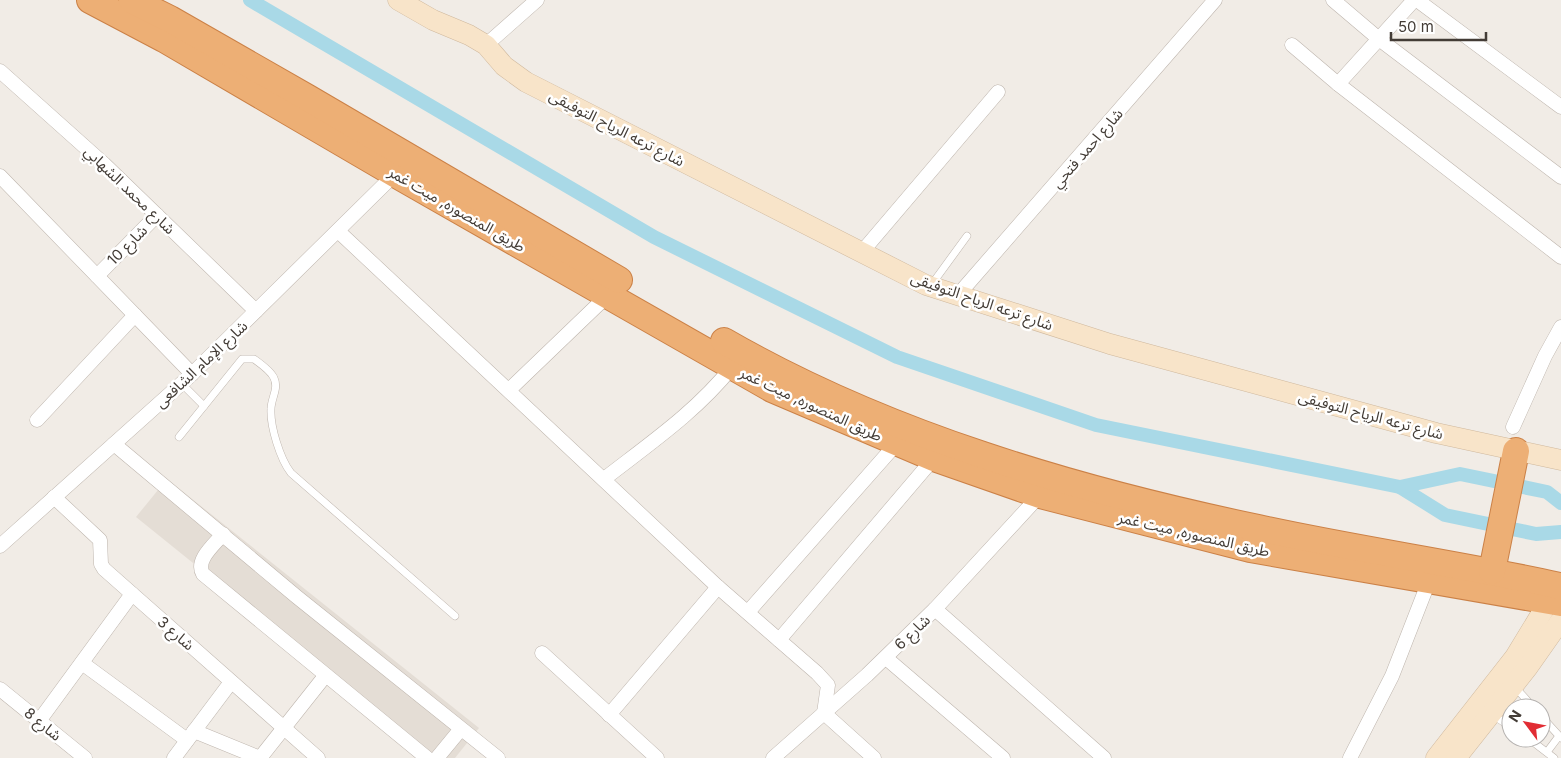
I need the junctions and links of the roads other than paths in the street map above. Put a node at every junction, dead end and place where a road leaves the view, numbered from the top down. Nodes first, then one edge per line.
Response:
1 (90, 0) edge
2 (132, 0) edge
3 (398, 0) edge
4 (537, 0) edge
5 (1216, 0) edge
6 (1333, 0) edge
7 (1415, 0) edge
8 (1378, 40) junction
9 (486, 45) junction
10 (1292, 45) dead end
11 (0, 71) edge
12 (1338, 84) junction
13 (998, 92) dead end
14 (1561, 106) edge
15 (395, 174) junction
16 (0, 176) edge
17 (1561, 177) edge
18 (157, 215) junction
19 (338, 231) junction
20 (967, 236) dead end
21 (861, 253) junction
22 (1561, 257) edge
23 (97, 276) junction
24 (931, 286) junction
25 (608, 295) junction
26 (958, 295) junction
27 (256, 311) junction
28 (135, 315) junction
29 (1561, 327) edge
30 (732, 366) junction
31 (192, 374) junction
32 (182, 384) junction
33 (509, 390) junction
34 (204, 406) junction
35 (37, 420) dead end
36 (179, 438) dead end
37 (897, 443) junction
38 (114, 444) junction
39 (1514, 449) junction
40 (934, 458) junction
41 (1561, 460) edge
42 (604, 479) junction
43 (1043, 486) junction
44 (54, 497) junction
45 (223, 534) junction
46 (0, 546) edge
47 (1492, 571) junction
48 (1429, 581) junction
49 (718, 587) junction
50 (132, 594) junction
51 (1558, 602) edge
52 (935, 610) junction
53 (748, 612) junction
54 (454, 616) dead end
55 (1540, 636) junction
56 (779, 640) junction
57 (542, 653) dead end
58 (886, 658) junction
59 (82, 663) junction
60 (325, 676) junction
61 (231, 682) junction
62 (1513, 685) junction
63 (0, 689) edge
64 (1525, 698) edge
65 (824, 713) junction
66 (1491, 714) junction
67 (609, 715) junction
68 (1501, 720) edge
69 (39, 721) junction
70 (1551, 727) edge
71 (284, 728) junction
72 (460, 730) junction
73 (190, 735) junction
74 (1560, 737) edge
75 (1541, 748) edge
76 (1546, 752) junction
77 (85, 758) edge
78 (174, 758) edge
79 (260, 758) edge
80 (318, 758) edge
81 (427, 758) edge
82 (437, 758) edge
83 (498, 758) edge
84 (657, 758) edge
85 (773, 758) edge
86 (874, 758) edge
87 (1003, 758) edge
88 (1104, 758) edge
89 (1350, 758) edge
90 (1436, 758) edge
91 (1456, 758) edge
92 (1554, 758) edge

1 - 15 highway, طريق المنصوره, ميت غمر
2 - 43 highway, طريق المنصوره, ميت غمر
3 - 9 main road, شارع ترعه الرياح التوفيقى
4 - 9 street
5 - 26 street, شارع احمد فتحي
6 - 8 street
7 - 8 street
7 - 14 street
8 - 12 street
8 - 17 street
9 - 21 main road, شارع ترعه الرياح التوفيقى
10 - 12 street
11 - 18 street, شارع محمد الشهابي
12 - 22 street
13 - 21 street
15 - 19 street, شارع الإمام الشافعى
15 - 25 highway, طريق المنصوره, ميت غمر
16 - 23 street
18 - 23 street, شارع 10
18 - 27 street, شارع محمد الشهابي
19 - 27 street, شارع الإمام الشافعى
19 - 33 street
20 - 24 lane
21 - 24 main road, شارع ترعه الرياح التوفيقى
23 - 28 street
24 - 26 main road, شارع ترعه الرياح التوفيقى
25 - 30 highway, طريق المنصوره, ميت غمر
25 - 33 street
26 - 39 main road, شارع ترعه الرياح التوفيقى
27 - 31 street, شارع الإمام الشافعى
28 - 31 street
28 - 35 street
29 - 39 street
30 - 37 highway, طريق المنصوره, ميت غمر
30 - 42 street
31 - 32 street, شارع الإمام الشافعى
32 - 34 lane
32 - 38 street, شارع الإمام الشافعى
33 - 42 street
34 - 36 lane
34 - 54 lane
37 - 40 highway, طريق المنصوره, ميت غمر
37 - 53 street
38 - 44 street, شارع الإمام الشافعى
38 - 45 street
39 - 41 main road, شارع ترعه الرياح التوفيقى
39 - 47 highway
40 - 43 highway, طريق المنصوره, ميت غمر
40 - 56 street
42 - 49 street
43 - 47 highway, طريق المنصوره, ميت غمر
43 - 48 highway, طريق المنصوره, ميت غمر
43 - 52 street, شارع 6
44 - 46 street, شارع الإمام الشافعى
44 - 50 street, شارع 3
45 - 60 street
45 - 72 street
47 - 51 highway, طريق المنصوره, ميت غمر
48 - 51 highway, طريق المنصوره, ميت غمر
48 - 89 street
49 - 53 street
49 - 67 street
50 - 59 street
50 - 61 street, شارع 3
51 - 55 main road
52 - 58 street, شارع 6
52 - 88 street
53 - 56 street
55 - 62 main road
55 - 90 main road
56 - 65 street
57 - 67 street
58 - 65 street, شارع 6
58 - 87 street
59 - 69 street
59 - 73 street
60 - 71 street
60 - 81 street
61 - 71 street, شارع 3
61 - 73 street
62 - 64 lane
62 - 66 main road
63 - 69 street, شارع 8
65 - 85 street, شارع 6
65 - 86 street
66 - 68 lane
66 - 91 main road
67 - 84 street
69 - 77 street, شارع 8
70 - 74 lane
71 - 79 street
71 - 80 street, شارع 3
72 - 82 street
72 - 83 street
73 - 78 street
73 - 79 street
74 - 76 lane
75 - 76 lane
76 - 92 lane

